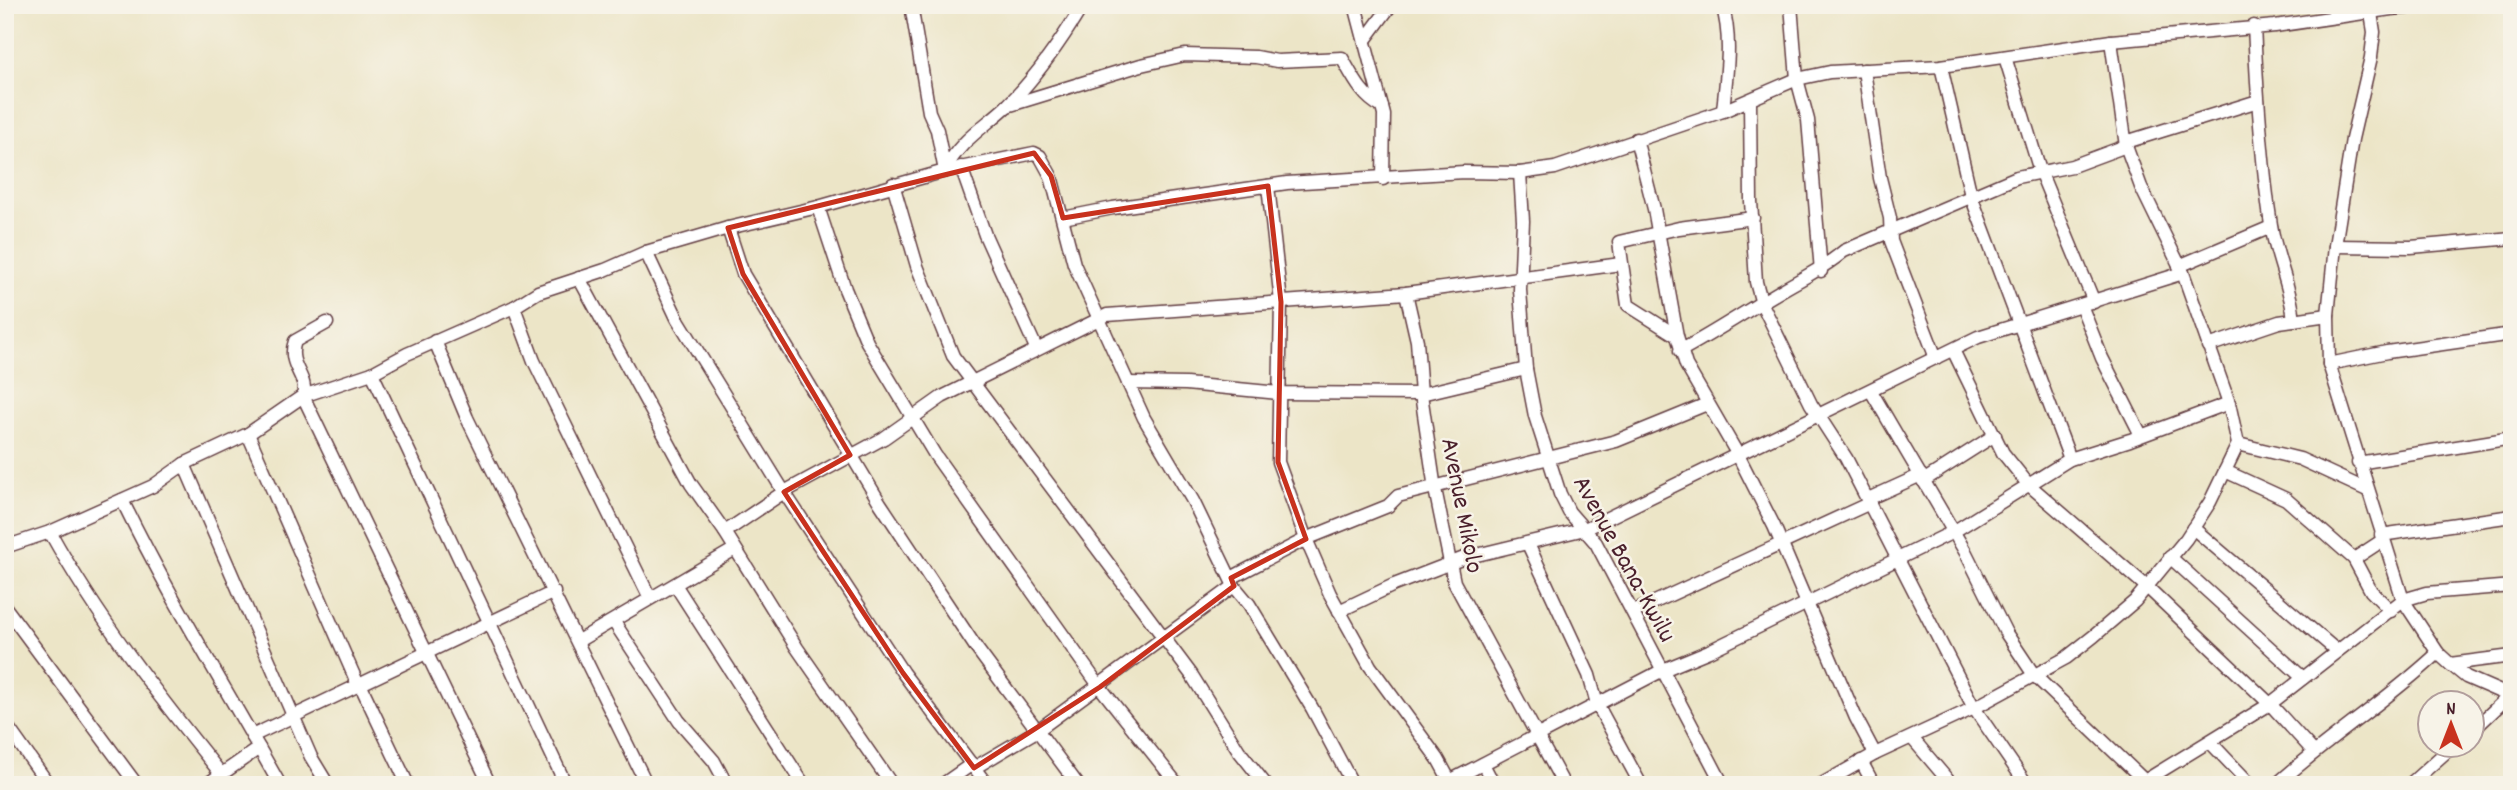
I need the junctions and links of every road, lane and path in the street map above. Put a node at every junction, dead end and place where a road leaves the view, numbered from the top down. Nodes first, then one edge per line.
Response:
1 (911, 5) edge
2 (1083, 5) edge
3 (1355, 5) edge
4 (1391, 5) edge
5 (1722, 5) edge
6 (1791, 5) edge
7 (2442, 5) edge
8 (2393, 7) edge
9 (2371, 8) edge
10 (2254, 26) junction
11 (1365, 40) junction
12 (2111, 41) junction
13 (2005, 57) junction
14 (1941, 66) junction
15 (1864, 70) junction
16 (1797, 79) junction
17 (1749, 101) junction
18 (2258, 101) junction
19 (1007, 106) junction
20 (1381, 107) junction
21 (1723, 111) junction
22 (1636, 139) junction
23 (2126, 144) junction
24 (961, 167) junction
25 (945, 171) junction
26 (2040, 171) junction
27 (1520, 173) junction
28 (1383, 179) junction
29 (893, 184) junction
30 (1268, 186) junction
31 (1970, 195) junction
32 (818, 207) junction
33 (1063, 218) junction
34 (1753, 218) junction
35 (2272, 227) junction
36 (728, 228) junction
37 (1890, 230) junction
38 (1659, 234) junction
39 (2512, 238) edge
40 (2335, 246) junction
41 (646, 252) junction
42 (1621, 264) junction
43 (2181, 269) junction
44 (1821, 271) junction
45 (579, 278) junction
46 (1521, 278) junction
47 (1406, 293) junction
48 (1281, 302) junction
49 (2094, 302) junction
50 (1762, 304) junction
51 (2081, 305) junction
52 (514, 307) junction
53 (2328, 315) junction
54 (1097, 318) junction
55 (2294, 320) junction
56 (2017, 322) junction
57 (327, 323) dead end
58 (2512, 334) edge
59 (1677, 336) junction
60 (435, 341) junction
61 (2208, 346) junction
62 (1036, 348) junction
63 (1953, 350) junction
64 (1681, 351) junction
65 (1936, 358) junction
66 (2329, 364) junction
67 (1526, 369) junction
68 (372, 373) junction
69 (972, 380) junction
70 (1128, 383) junction
71 (1871, 391) junction
72 (1279, 393) junction
73 (1421, 394) junction
74 (303, 396) junction
75 (2229, 403) junction
76 (1707, 404) junction
77 (1820, 414) junction
78 (914, 419) junction
79 (248, 433) junction
80 (1995, 435) junction
81 (2141, 435) junction
82 (2512, 438) edge
83 (2238, 444) junction
84 (850, 455) junction
85 (1738, 455) junction
86 (2070, 459) junction
87 (1550, 460) junction
88 (2358, 463) junction
89 (184, 464) junction
90 (2225, 471) junction
91 (1922, 478) junction
92 (2028, 484) junction
93 (1435, 489) junction
94 (2367, 491) junction
95 (784, 492) junction
96 (122, 500) junction
97 (1869, 501) junction
98 (2512, 516) edge
99 (2193, 528) junction
100 (1586, 529) junction
101 (50, 532) junction
102 (725, 532) junction
103 (1953, 532) junction
104 (2382, 538) junction
105 (1306, 539) junction
106 (1528, 544) junction
107 (1782, 546) junction
108 (5, 547) edge
109 (735, 549) junction
110 (2170, 557) junction
111 (1898, 559) junction
112 (2354, 559) junction
113 (1450, 565) junction
114 (1233, 582) junction
115 (676, 586) junction
116 (2512, 586) edge
117 (2147, 587) junction
118 (555, 593) junction
119 (650, 598) junction
120 (2403, 600) junction
121 (1808, 603) junction
122 (5, 607) edge
123 (1339, 611) junction
124 (2391, 611) junction
125 (1633, 612) junction
126 (614, 622) junction
127 (488, 624) junction
128 (1164, 638) junction
129 (578, 641) junction
130 (2337, 652) junction
131 (2438, 653) junction
132 (426, 654) junction
133 (2512, 656) edge
134 (2450, 664) junction
135 (1663, 670) junction
136 (2034, 675) junction
137 (2303, 678) junction
138 (360, 686) junction
139 (1100, 687) junction
140 (2510, 696) edge
141 (1597, 704) junction
142 (2270, 704) junction
143 (1974, 708) junction
144 (293, 717) junction
145 (2486, 718) edge
146 (5, 723) edge
147 (1038, 730) junction
148 (1537, 735) junction
149 (252, 736) junction
150 (1912, 738) junction
151 (2211, 743) junction
152 (259, 748) junction
153 (2313, 751) junction
154 (1875, 754) junction
155 (2439, 758) edge
156 (1861, 761) junction
157 (1483, 764) junction
158 (973, 766) junction
159 (222, 775) junction
160 (1446, 783) edge
161 (2144, 783) edge
162 (49, 785) edge
163 (136, 785) edge
164 (206, 785) edge
165 (280, 785) edge
166 (328, 785) edge
167 (408, 785) edge
168 (490, 785) edge
169 (566, 785) edge
170 (647, 785) edge
171 (727, 785) edge
172 (804, 785) edge
173 (892, 785) edge
174 (942, 785) edge
175 (987, 785) edge
176 (1078, 785) edge
177 (1178, 785) edge
178 (1266, 785) edge
179 (1353, 785) edge
180 (1494, 785) edge
181 (1564, 785) edge
182 (1641, 785) edge
183 (1723, 785) edge
184 (1820, 785) edge
185 (1874, 785) edge
186 (1952, 785) edge
187 (2027, 785) edge
188 (2250, 785) edge
189 (2276, 785) edge
190 (2409, 785) edge

1 - 25 street
2 - 19 street
3 - 11 street
4 - 11 street
5 - 21 street
6 - 16 street
7 - 8 street
8 - 9 street
9 - 10 street
9 - 40 street
10 - 12 street
10 - 18 street
11 - 20 street
12 - 13 street
12 - 23 street
13 - 14 street
13 - 26 street
14 - 15 street
14 - 31 street
15 - 16 street
15 - 37 street
16 - 17 street
16 - 44 street
17 - 21 street
17 - 34 street
18 - 23 street
18 - 35 street
19 - 20 street
19 - 25 street
20 - 28 street
21 - 22 street
22 - 27 street
22 - 38 street
23 - 26 street
23 - 43 street
24 - 25 street
24 - 33 street
24 - 62 street
25 - 29 street
26 - 31 street
26 - 49 street
27 - 28 street
27 - 46 street, Avenue Bana-Kwilu
28 - 30 street
29 - 32 street
29 - 69 street
30 - 33 street
30 - 48 street
31 - 37 street
31 - 56 street
32 - 36 street
32 - 78 street
33 - 54 street
34 - 38 street
34 - 50 street
35 - 43 street
35 - 55 street
36 - 41 street
36 - 84 street
37 - 44 street
37 - 65 street
38 - 42 street
38 - 59 street
39 - 40 street
40 - 53 street
41 - 45 street
41 - 95 street
42 - 46 street
42 - 59 street
43 - 49 street
43 - 61 street
44 - 50 street
45 - 52 street
45 - 102 street
46 - 47 street
46 - 67 street, Avenue Bana-Kwilu
47 - 48 street
47 - 73 street, Avenue Mikolo
48 - 54 street
48 - 72 street
49 - 51 street
50 - 64 street
50 - 77 street
51 - 56 street
51 - 81 street
52 - 60 street
52 - 119 street
53 - 55 street
53 - 66 street
54 - 62 street
54 - 70 street
55 - 61 street
56 - 63 street
56 - 86 street
57 - 74 street
58 - 66 street
59 - 64 street
60 - 68 street
60 - 118 street
61 - 75 street
62 - 69 street
63 - 65 street
63 - 80 street
64 - 76 street
65 - 71 street
66 - 88 street
67 - 73 street
67 - 87 street, Avenue Bana-Kwilu
68 - 74 street
68 - 127 street
69 - 78 street
69 - 128 street
70 - 72 street
70 - 114 street
71 - 77 street
71 - 91 street
72 - 73 street
72 - 105 street
73 - 93 street, Avenue Mikolo
74 - 79 street
74 - 132 street
75 - 81 street
75 - 83 street
76 - 85 street
76 - 87 street
77 - 85 street
77 - 97 street
78 - 84 street
78 - 139 street
79 - 89 street
79 - 138 street
80 - 91 street
80 - 92 street
81 - 86 street
82 - 88 street
83 - 90 street
83 - 94 street
84 - 95 street
84 - 147 street
85 - 100 street
85 - 107 street
86 - 92 street
87 - 93 street
87 - 100 street, Avenue Bana-Kwilu
88 - 94 street
89 - 96 street
89 - 144 street
90 - 99 street
90 - 112 street
91 - 97 street
91 - 103 street
92 - 103 street
92 - 117 street
93 - 105 street
93 - 113 street, Avenue Mikolo
94 - 104 street
95 - 102 street
95 - 158 street
96 - 101 street
96 - 149 street
97 - 107 street
97 - 111 street
98 - 104 street
99 - 110 street
99 - 130 street
100 - 106 street
100 - 125 street, Avenue Bana-Kwilu
101 - 108 street
101 - 159 street
102 - 109 street
103 - 111 street
103 - 136 street
104 - 112 street
104 - 120 street
105 - 114 street
105 - 123 street
106 - 113 street
106 - 141 street
107 - 121 street
107 - 125 street
109 - 115 street
109 - 173 street
110 - 117 street
110 - 137 street
111 - 121 street
111 - 143 street
112 - 124 street
113 - 123 street
113 - 148 street, Avenue Mikolo
114 - 128 street
114 - 179 street
115 - 119 street
115 - 172 street
116 - 120 street
117 - 136 street
117 - 142 street
118 - 127 street
118 - 129 street
119 - 126 street
120 - 124 street
120 - 131 street
121 - 135 street
121 - 154 street
122 - 163 street
123 - 160 street
124 - 130 street
125 - 135 street, Avenue Bana-Kwilu
126 - 129 street
126 - 171 street
127 - 132 street
127 - 169 street
128 - 139 street
128 - 178 street
129 - 170 street
130 - 137 street
131 - 134 street
131 - 153 street
132 - 138 street
132 - 168 street
133 - 134 street
134 - 140 street
135 - 141 street
135 - 183 street, Avenue Bana-Kwilu
136 - 143 street
136 - 161 street
137 - 142 street
138 - 144 street
138 - 167 street
139 - 147 street
139 - 177 street
140 - 145 street
141 - 148 street
141 - 182 street
142 - 151 street
142 - 153 street
143 - 150 street
143 - 187 street
144 - 149 street
144 - 166 street
146 - 162 street
147 - 158 street
147 - 176 street
148 - 157 street
148 - 181 street, Avenue Mikolo
149 - 152 street
150 - 154 street
150 - 186 street
151 - 161 street
151 - 188 street
152 - 159 street
152 - 165 street
153 - 189 street
154 - 156 street
155 - 190 street
156 - 184 street
156 - 185 street
157 - 160 street
157 - 180 street
158 - 174 street
158 - 175 street
159 - 164 street

